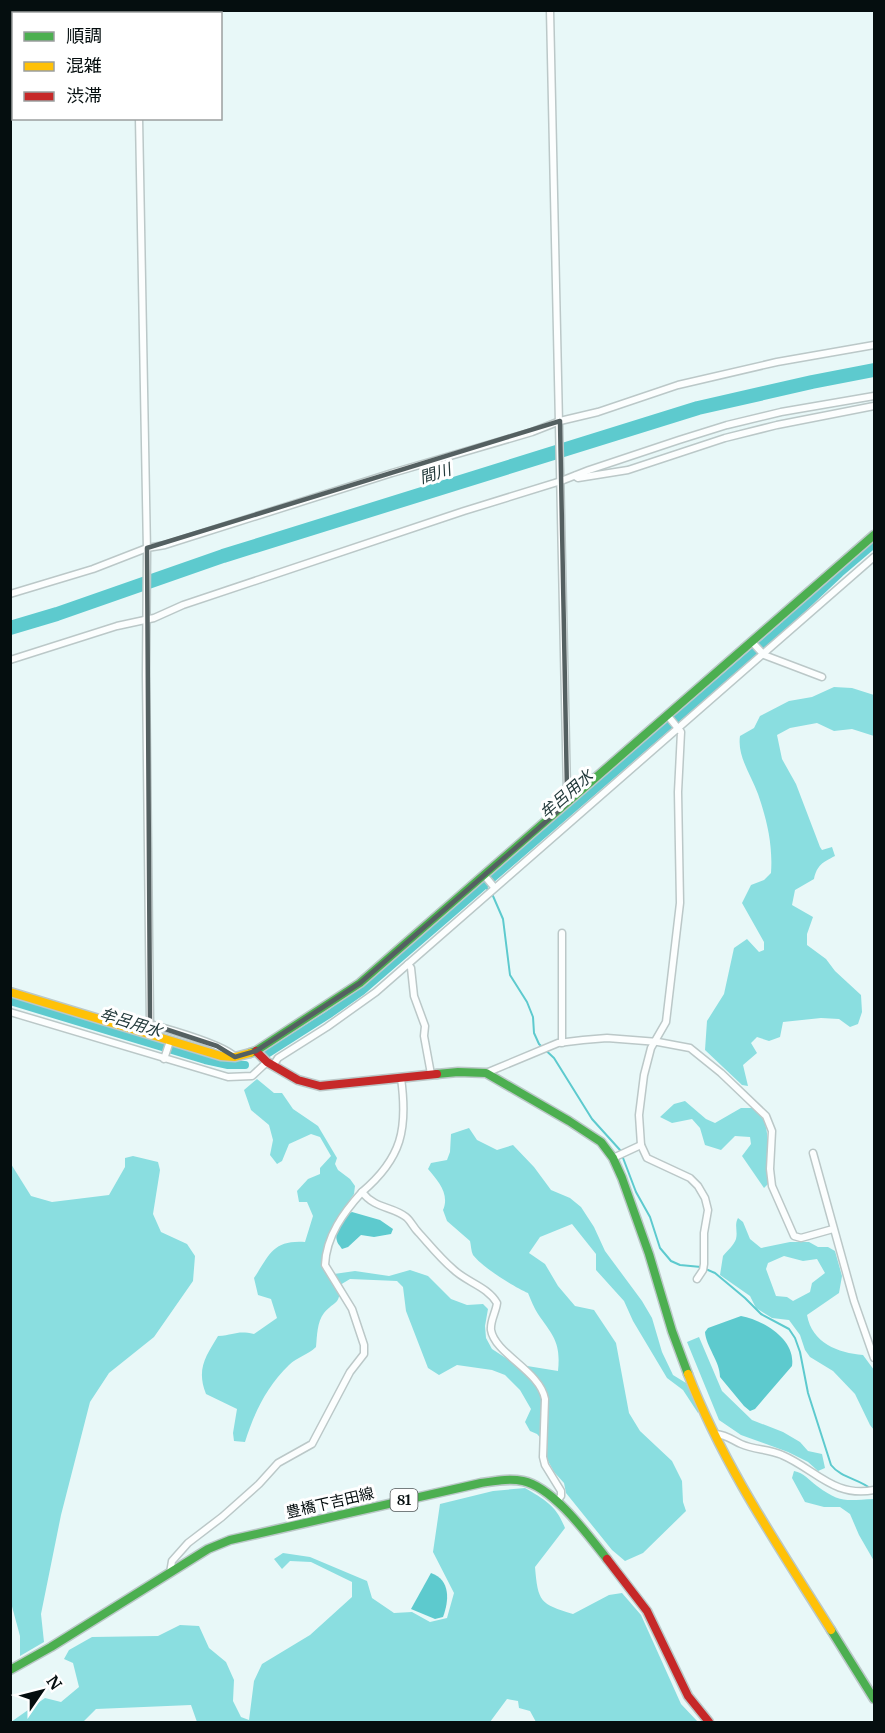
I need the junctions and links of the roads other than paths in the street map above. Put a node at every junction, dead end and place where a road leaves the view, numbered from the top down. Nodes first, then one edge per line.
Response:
1 (550, 10) edge
2 (140, 120) edge
3 (874, 345) edge
4 (874, 396) edge
5 (874, 406) edge
6 (560, 423) junction
7 (574, 476) junction
8 (561, 479) junction
9 (874, 536) edge
10 (147, 550) junction
11 (874, 557) edge
12 (10, 594) edge
13 (147, 618) junction
14 (753, 643) junction
15 (763, 654) junction
16 (10, 660) edge
17 (822, 677) dead end
18 (669, 717) junction
19 (677, 727) junction
20 (573, 798) junction
21 (485, 876) junction
22 (492, 889) junction
23 (562, 933) dead end
24 (408, 964) junction
25 (10, 992) edge
26 (10, 1012) edge
27 (102, 1020) junction
28 (150, 1024) junction
29 (653, 1041) junction
30 (562, 1042) junction
31 (168, 1043) junction
32 (256, 1051) junction
33 (165, 1057) junction
34 (235, 1057) junction
35 (270, 1064) junction
36 (486, 1073) junction
37 (431, 1074) junction
38 (402, 1078) junction
39 (641, 1145) junction
40 (813, 1153) dead end
41 (619, 1154) junction
42 (362, 1192) junction
43 (833, 1229) junction
44 (697, 1279) dead end
45 (874, 1358) edge
46 (716, 1434) junction
47 (874, 1490) edge
48 (557, 1501) junction
49 (170, 1573) junction
50 (10, 1670) edge
51 (874, 1699) edge
52 (709, 1722) edge

1 - 6 street
2 - 10 street
3 - 6 street
4 - 7 street
5 - 7 street
6 - 8 street
6 - 10 street
7 - 8 street
8 - 13 street
8 - 20 street
9 - 14 street
10 - 12 street
10 - 13 street
11 - 15 street
13 - 16 street
13 - 28 street
14 - 15 street
14 - 18 street
15 - 17 street
15 - 19 street
18 - 19 street
18 - 20 street
19 - 22 street
19 - 29 street
20 - 21 street
21 - 22 street
21 - 32 street
22 - 24 street
23 - 30 street
24 - 35 street
24 - 37 street
25 - 27 street
26 - 33 street
27 - 28 street
27 - 31 street
28 - 34 street
29 - 30 street
29 - 39 street
29 - 43 street
30 - 36 street
31 - 33 street
31 - 34 street
32 - 34 street
32 - 35 street
33 - 35 street
35 - 38 street
36 - 37 street
36 - 41 street
37 - 38 street
38 - 42 street
39 - 41 street
39 - 44 street
40 - 43 street
41 - 46 street
42 - 48 street
42 - 49 street
43 - 45 street
46 - 47 street
46 - 51 street
48 - 49 street, 豊橋下吉田線 / 81
48 - 52 street, 豊橋下吉田線 / 81
49 - 50 street, 豊橋下吉田線 / 81

